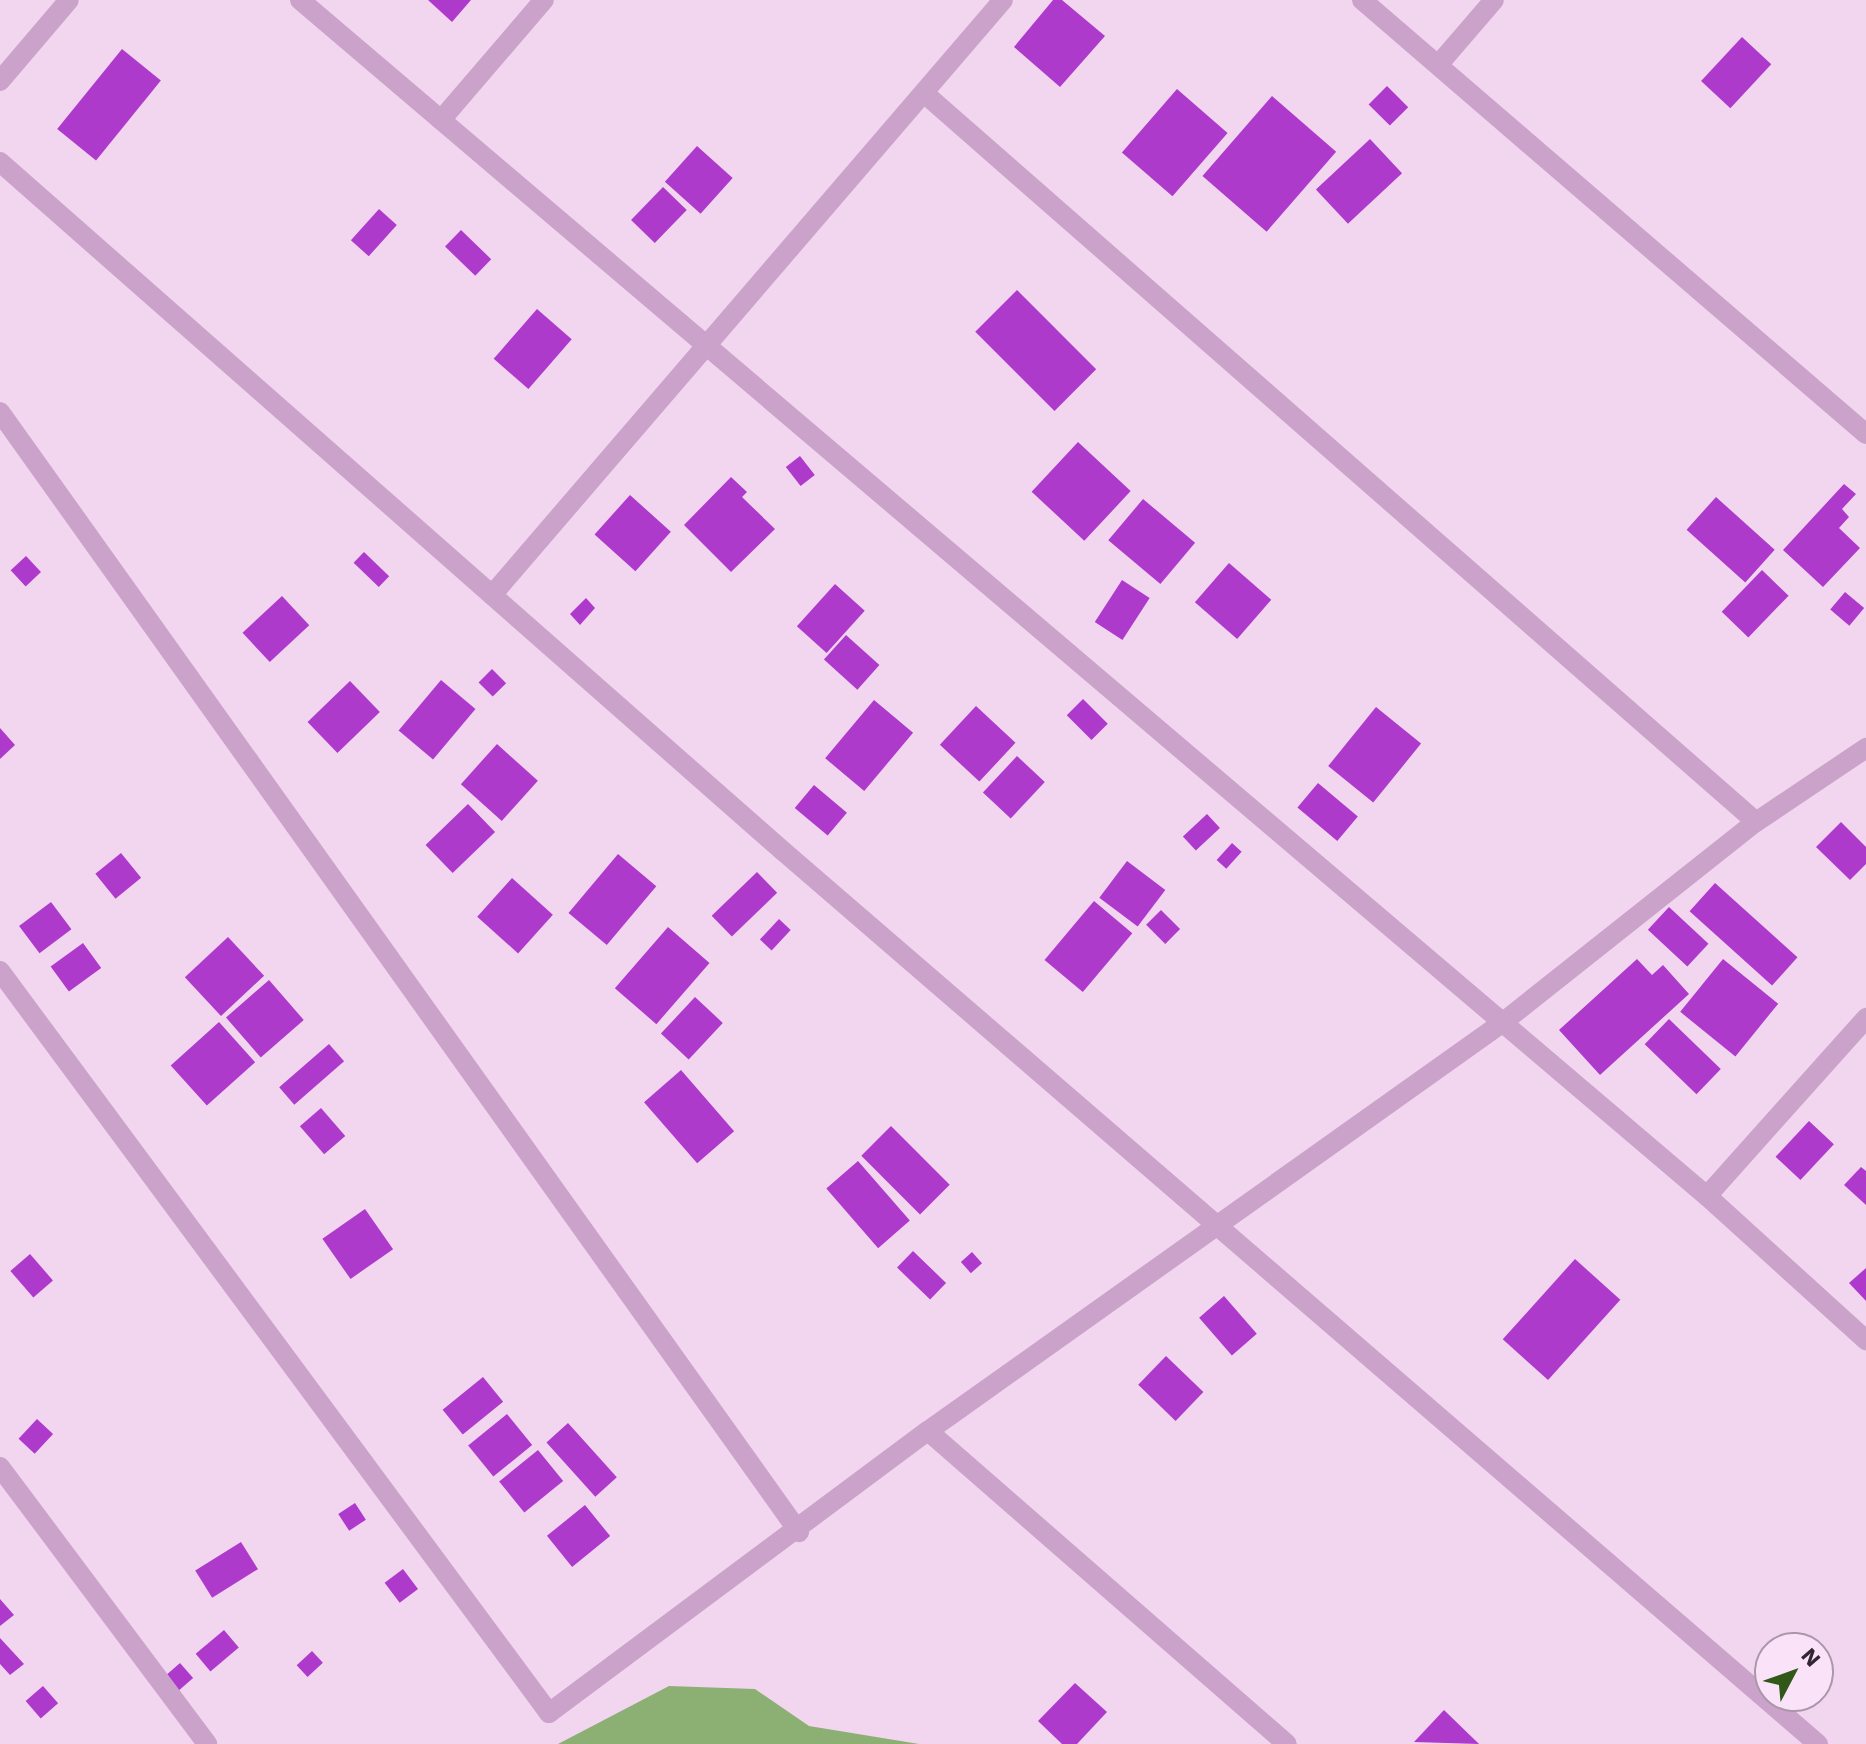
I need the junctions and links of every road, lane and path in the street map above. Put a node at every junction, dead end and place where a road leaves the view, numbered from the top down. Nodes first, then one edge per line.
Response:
1 (69, 0) edge
2 (300, 0) edge
3 (544, 0) edge
4 (1003, 0) edge
5 (1362, 0) edge
6 (1494, 0) edge
7 (1439, 64) junction
8 (0, 81) edge
9 (924, 93) junction
10 (441, 120) junction
11 (0, 162) edge
12 (709, 348) junction
13 (0, 412) edge
14 (1866, 434) edge
15 (492, 595) junction
16 (1866, 748) edge
17 (1756, 822) junction
18 (0, 971) edge
19 (1866, 1018) edge
20 (1502, 1023) junction
21 (1707, 1196) junction
22 (1218, 1228) junction
23 (1866, 1340) edge
24 (928, 1431) junction
25 (0, 1467) edge
26 (799, 1532) junction
27 (207, 1744) edge
28 (1287, 1744) edge
29 (1818, 1744) edge

1 - 8 street
2 - 10 street
3 - 10 street
4 - 9 street
5 - 7 street
6 - 7 street
7 - 14 street
9 - 12 street
9 - 17 street
10 - 12 street
11 - 15 street
12 - 15 street
12 - 20 street
13 - 26 street
15 - 22 street
16 - 17 street
17 - 20 street
18 - 26 street
19 - 21 street
20 - 21 street
20 - 22 street
21 - 23 street
22 - 24 street
22 - 29 street
24 - 26 street
24 - 28 street
25 - 27 street

